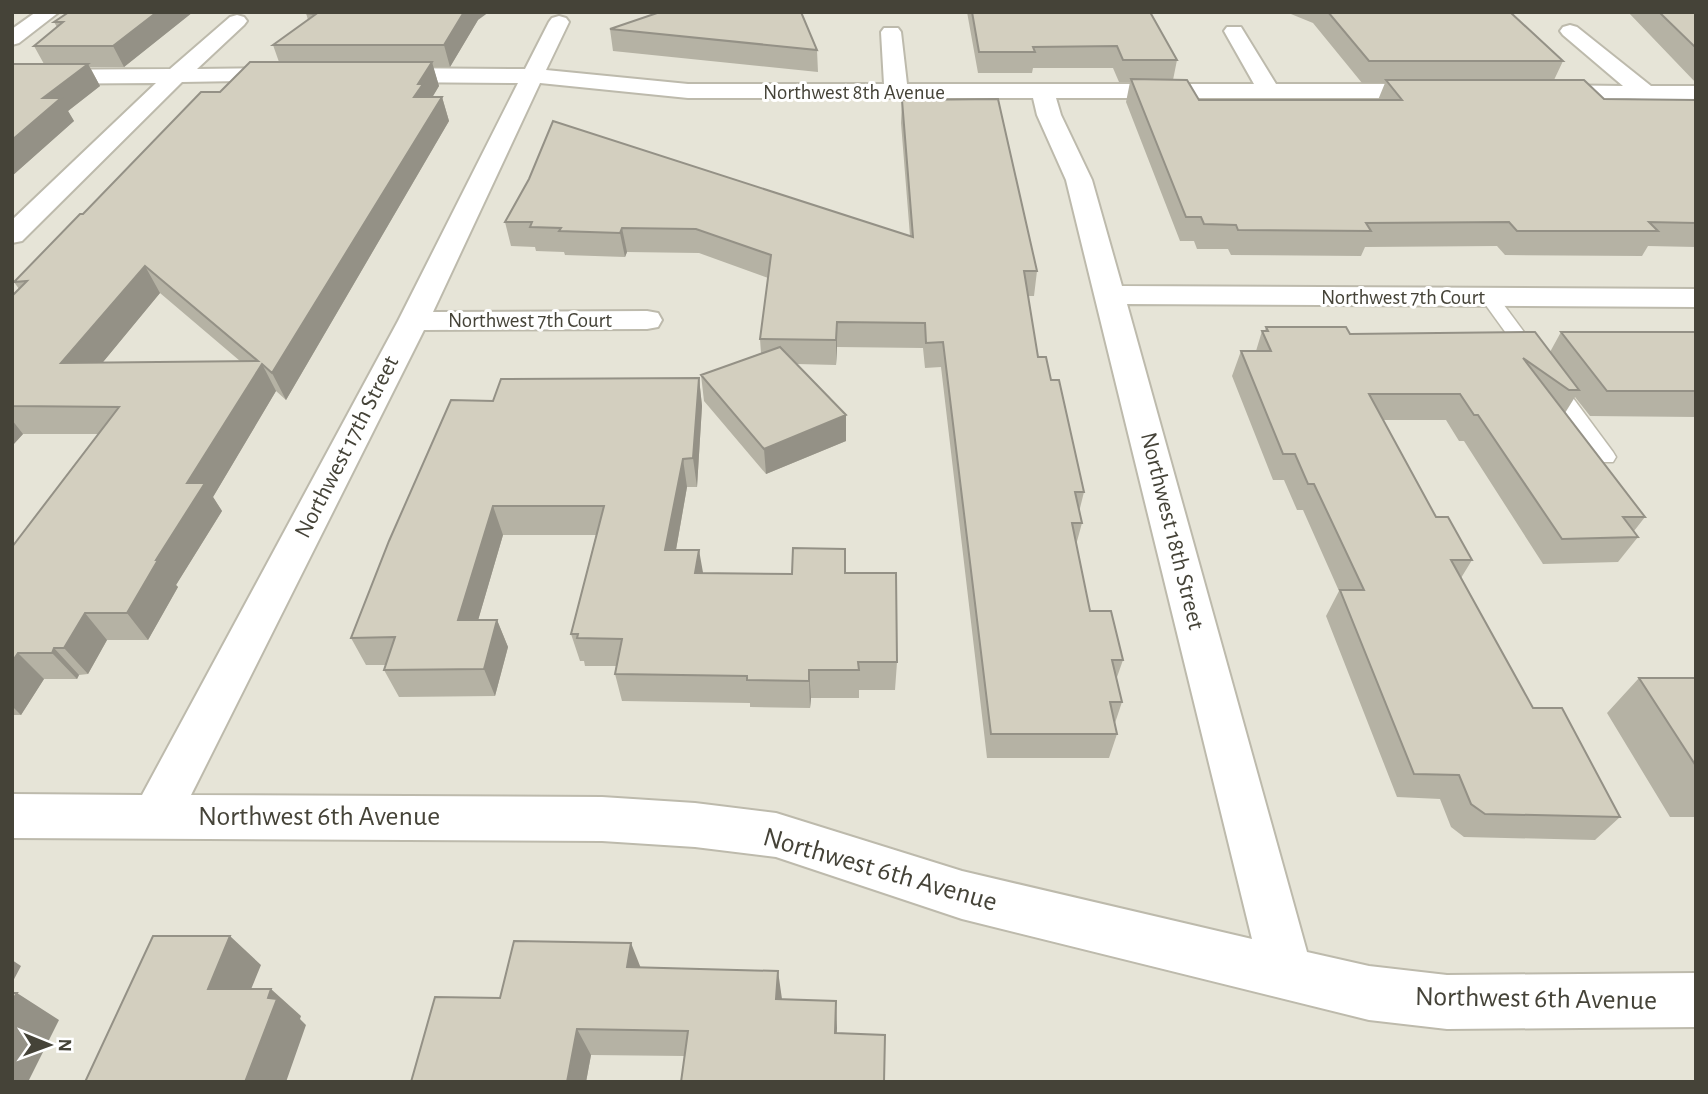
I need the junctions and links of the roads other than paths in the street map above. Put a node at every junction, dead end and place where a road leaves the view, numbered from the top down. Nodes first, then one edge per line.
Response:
1 (49, 12) edge
2 (237, 22) dead end
3 (559, 22) dead end
4 (1234, 31) dead end
5 (1570, 31) dead end
6 (891, 32) dead end
7 (12, 39) edge
8 (178, 74) junction
9 (315, 75) edge
10 (356, 75) edge
11 (534, 76) junction
12 (12, 77) edge
13 (1269, 91) junction
14 (896, 92) junction
15 (1450, 92) edge
16 (1520, 92) edge
17 (1645, 92) junction
18 (1042, 93) junction
19 (1696, 93) edge
20 (12, 235) edge
21 (1111, 295) junction
22 (1489, 297) junction
23 (1696, 299) edge
24 (647, 320) dead end
25 (413, 321) junction
26 (1606, 457) dead end
27 (12, 816) edge
28 (156, 816) junction
29 (1287, 974) junction
30 (1696, 1000) edge

1 - 7 street
2 - 8 street
3 - 11 street, Northwest 17th Street
4 - 13 street
5 - 17 street
6 - 14 street
8 - 9 street
8 - 12 street
8 - 20 street
10 - 11 street, Northwest 8th Avenue
11 - 14 street, Northwest 8th Avenue
11 - 25 street, Northwest 17th Street
13 - 15 street, Northwest 8th Avenue
13 - 18 street, Northwest 8th Avenue
14 - 18 street, Northwest 8th Avenue
16 - 17 street
17 - 19 street
18 - 21 street, Northwest 18th Street
21 - 22 street, Northwest 7th Court
21 - 29 street, Northwest 18th Street
22 - 23 street, Northwest 7th Court
22 - 26 lane
24 - 25 street, Northwest 7th Court
25 - 28 street, Northwest 17th Street
27 - 28 street, Northwest 6th Avenue
28 - 29 street, Northwest 6th Avenue
29 - 30 street, Northwest 6th Avenue

